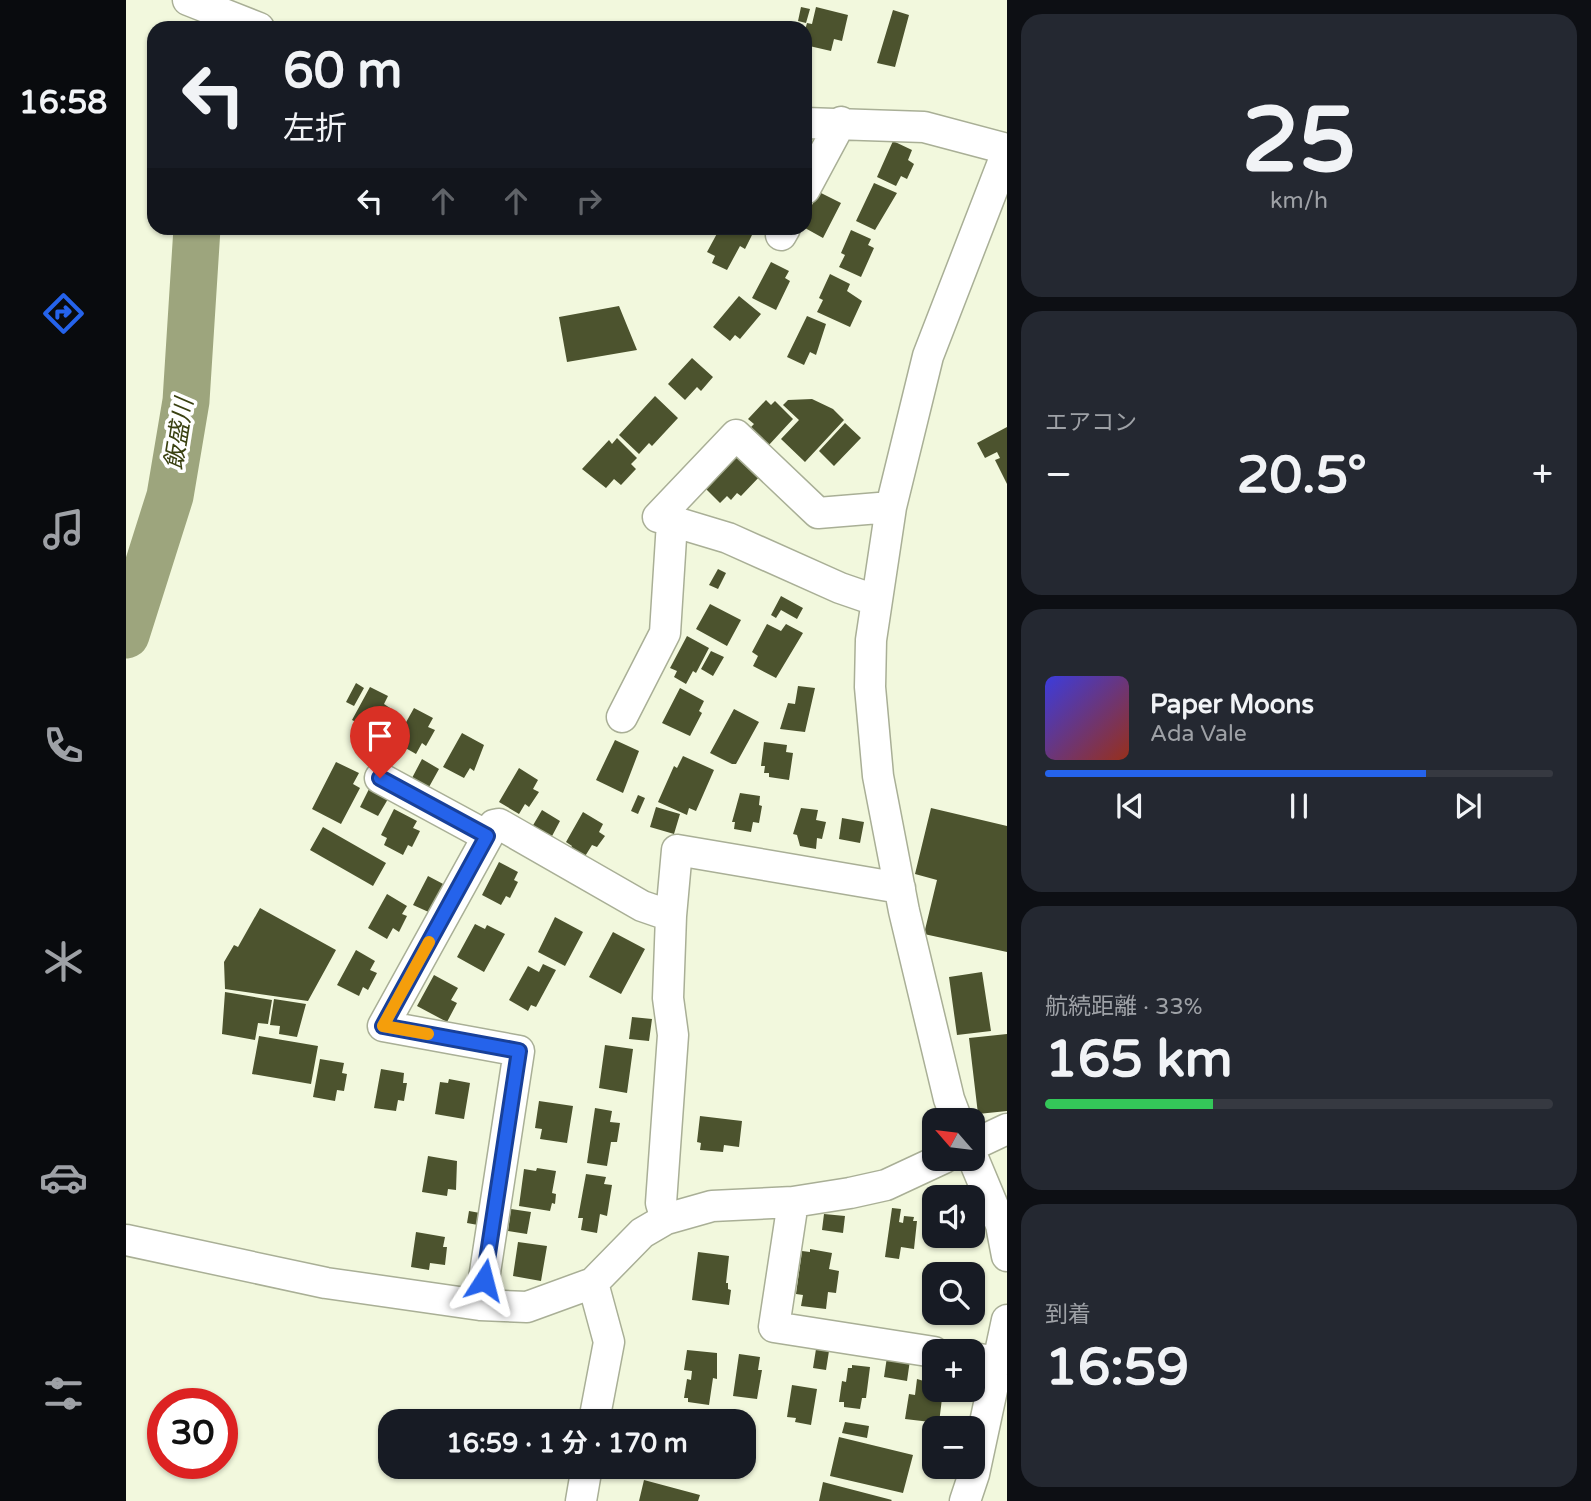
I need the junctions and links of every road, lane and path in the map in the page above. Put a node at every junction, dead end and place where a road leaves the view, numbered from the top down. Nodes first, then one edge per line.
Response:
1 (188, 0) edge
2 (241, 21) edge
3 (841, 122) junction
4 (812, 123) edge
5 (1006, 150) edge
6 (812, 176) edge
7 (891, 508) junction
8 (672, 522) junction
9 (875, 600) junction
10 (622, 717) dead end
11 (380, 778) dead end
12 (487, 836) junction
13 (900, 888) junction
14 (671, 916) junction
15 (953, 1108) edge
16 (1006, 1129) edge
17 (985, 1139) edge
18 (922, 1168) edge
19 (979, 1171) edge
20 (793, 1202) junction
21 (666, 1219) junction
22 (126, 1240) edge
23 (1006, 1256) edge
24 (593, 1283) junction
25 (480, 1306) junction
26 (1006, 1320) edge
27 (922, 1350) edge
28 (986, 1360) edge
29 (596, 1409) edge
30 (585, 1479) edge
31 (581, 1501) edge
32 (965, 1501) edge

1 - 2 street
3 - 4 street
3 - 5 street
3 - 6 street
5 - 7 street
7 - 8 street
7 - 9 street
8 - 9 street
8 - 10 street
9 - 13 street
11 - 12 street
12 - 14 street
12 - 25 street
13 - 14 street
13 - 15 street
14 - 21 street
16 - 17 street
18 - 20 street
19 - 23 street
20 - 21 street
20 - 27 street
21 - 24 street
22 - 25 street
24 - 25 street
24 - 29 street
26 - 28 street
28 - 32 street
30 - 31 street

